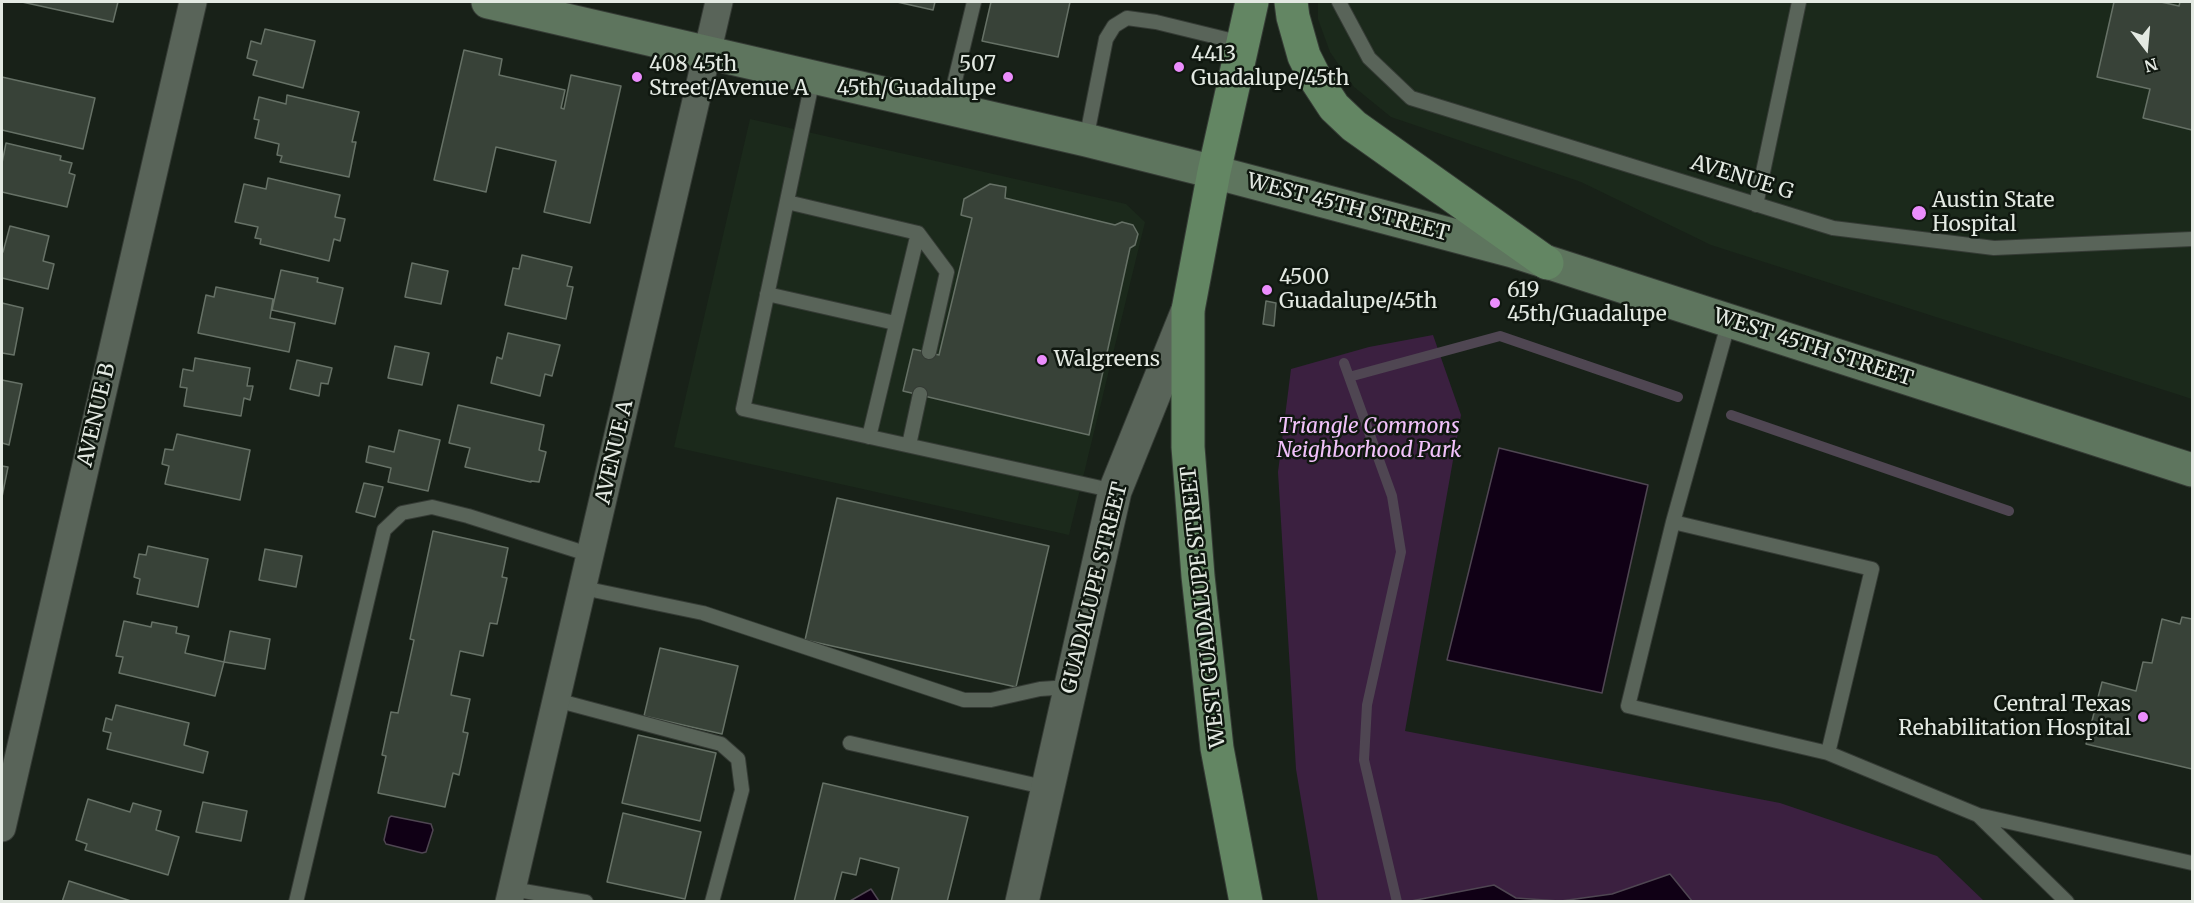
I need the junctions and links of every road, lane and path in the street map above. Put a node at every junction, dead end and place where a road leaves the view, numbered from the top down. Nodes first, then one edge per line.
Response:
1 (193, 2) edge
2 (488, 2) edge
3 (719, 2) edge
4 (974, 2) edge
5 (1252, 2) edge
6 (1291, 2) edge
7 (1339, 2) edge
8 (1799, 2) edge
9 (1242, 43) junction
10 (707, 53) junction
11 (813, 78) junction
12 (948, 109) junction
13 (1086, 141) junction
14 (1214, 172) junction
15 (787, 202) junction
16 (1756, 205) junction
17 (918, 233) junction
18 (2193, 239) edge
19 (1547, 263) junction
20 (767, 294) junction
21 (1188, 310) junction
22 (1729, 321) junction
23 (896, 323) junction
24 (929, 352) dead end
25 (920, 394) dead end
26 (869, 437) junction
27 (909, 445) junction
28 (2193, 470) edge
29 (1115, 491) junction
30 (1673, 522) junction
31 (591, 555) junction
32 (583, 588) junction
33 (1071, 687) junction
34 (556, 700) junction
35 (850, 743) dead end
36 (1828, 753) junction
37 (1047, 788) junction
38 (1978, 815) junction
39 (2, 828) edge
40 (2193, 864) edge
41 (510, 895) edge
42 (296, 902) edge
43 (586, 902) edge
44 (712, 902) edge
45 (1022, 902) edge
46 (1246, 902) edge
47 (2067, 902) edge

1 - 39 street, AVENUE B
2 - 10 main road, WEST 45TH STREET
3 - 10 street, AVENUE A
4 - 12 lane
5 - 9 main road, GUADALUPE STREET
6 - 19 main road
7 - 16 lane, AVENUE G
8 - 16 lane
9 - 13 lane
9 - 14 main road, GUADALUPE STREET
10 - 11 main road, WEST 45TH STREET
10 - 31 street, AVENUE A
11 - 12 main road, WEST 45TH STREET
11 - 15 lane
12 - 13 main road, WEST 45TH STREET
13 - 14 main road, WEST 45TH STREET
14 - 19 main road, WEST 45TH STREET
14 - 21 main road, GUADALUPE STREET
15 - 17 lane
15 - 20 lane
16 - 18 lane, AVENUE G
17 - 23 lane
17 - 24 lane
19 - 22 main road, WEST 45TH STREET
20 - 23 lane
20 - 26 lane
21 - 29 street, GUADALUPE STREET
21 - 46 main road, WEST GUADALUPE STREET
22 - 28 main road, WEST 45TH STREET
22 - 30 lane
23 - 26 lane
25 - 27 lane
26 - 27 lane
27 - 29 lane
29 - 33 street, GUADALUPE STREET
30 - 36 lane
30 - 36 lane
31 - 32 street, AVENUE A
31 - 42 lane
32 - 33 lane
32 - 34 street, AVENUE A
33 - 37 street, GUADALUPE STREET
34 - 41 street, AVENUE A
34 - 44 lane
35 - 37 lane
36 - 38 lane
37 - 45 street, GUADALUPE STREET
38 - 40 lane
38 - 47 lane
41 - 43 lane

